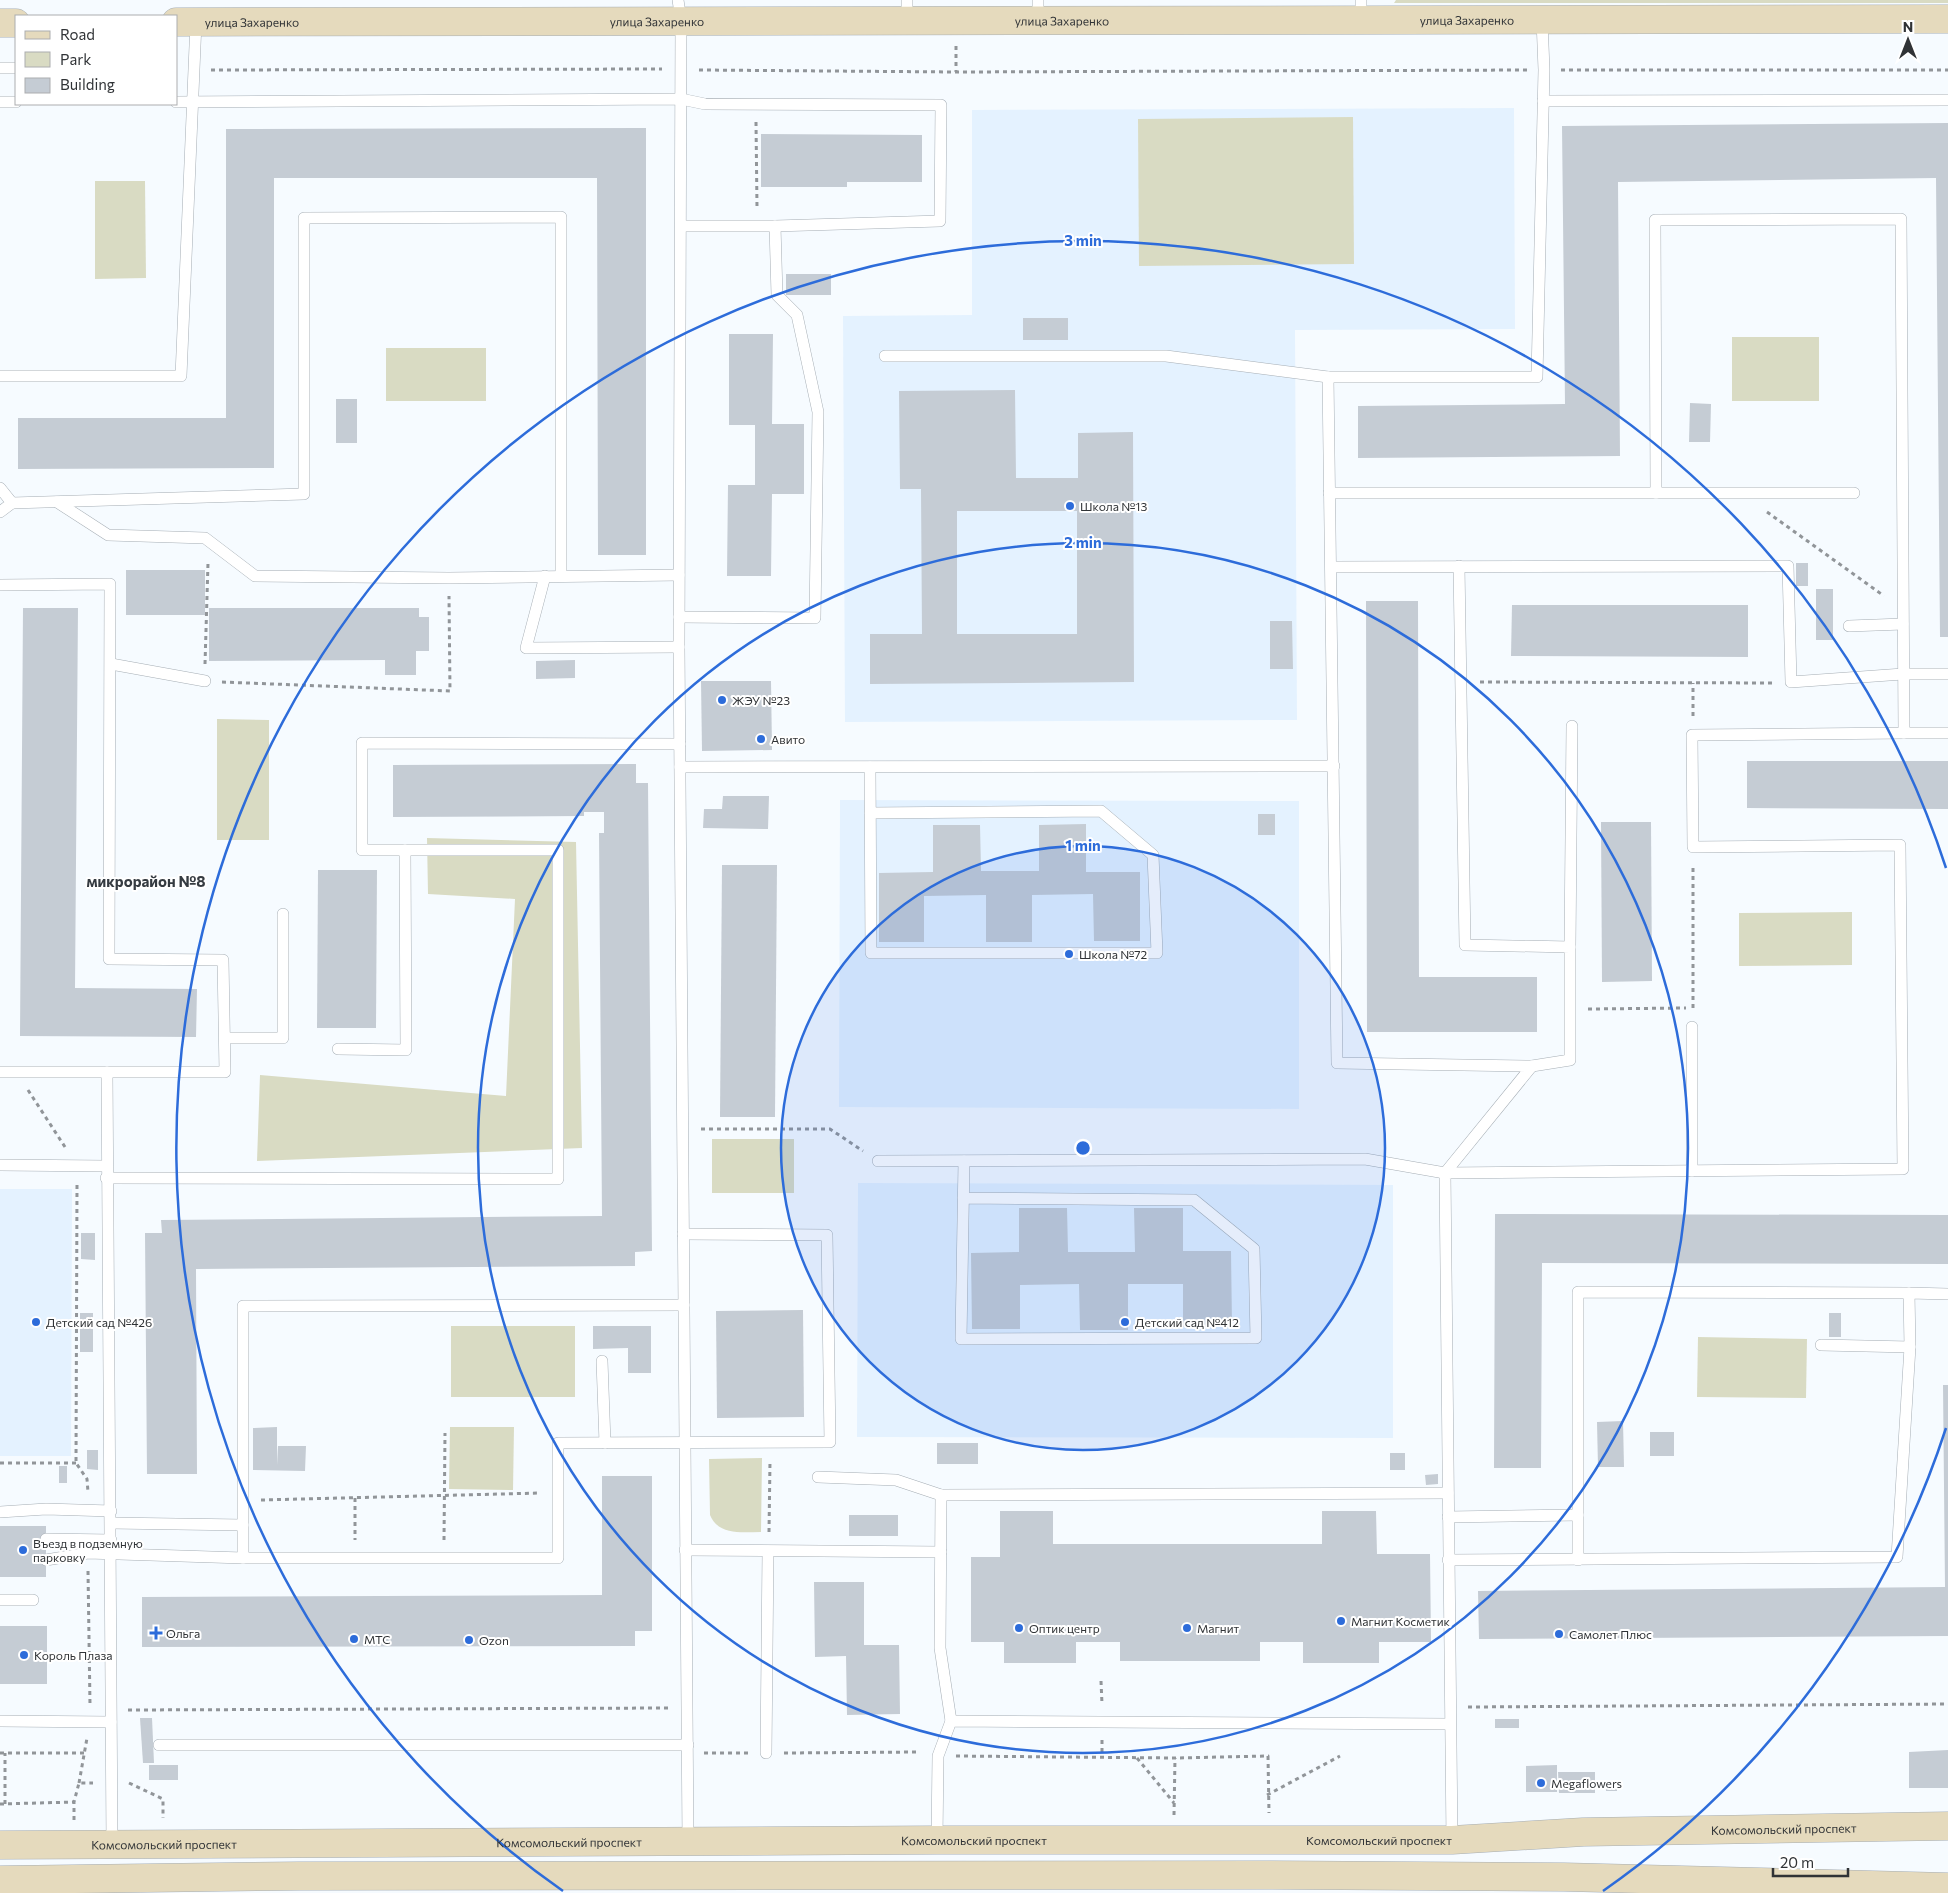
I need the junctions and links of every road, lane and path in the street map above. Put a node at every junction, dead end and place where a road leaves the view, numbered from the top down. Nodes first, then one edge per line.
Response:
1 (679, 10) edge
2 (907, 10) edge
3 (1038, 11) edge
4 (1361, 11) edge
5 (1948, 19) edge
6 (1542, 20) junction
7 (186, 22) edge
8 (0, 23) edge
9 (15, 23) edge
10 (0, 68) edge
11 (15, 68) edge
12 (196, 70) junction
13 (680, 70) junction
14 (1544, 70) junction
15 (1948, 70) edge
16 (681, 99) junction
17 (1948, 100) edge
18 (1543, 101) junction
19 (0, 102) edge
20 (15, 102) edge
21 (178, 102) edge
22 (194, 102) junction
23 (756, 104) junction
24 (681, 226) junction
25 (757, 226) junction
26 (775, 226) junction
27 (885, 356) dead end
28 (0, 376) edge
29 (1328, 377) junction
30 (0, 488) edge
31 (1329, 493) junction
32 (1656, 493) junction
33 (1740, 493) junction
34 (1854, 493) dead end
35 (57, 502) junction
36 (12, 503) junction
37 (0, 512) edge
38 (208, 542) junction
39 (1459, 566) junction
40 (1332, 567) junction
41 (562, 575) junction
42 (679, 575) junction
43 (545, 576) junction
44 (449, 578) junction
45 (0, 585) edge
46 (1903, 609) junction
47 (679, 617) junction
48 (1903, 624) junction
49 (1849, 626) dead end
50 (679, 647) junction
51 (110, 664) junction
52 (1903, 674) junction
53 (1948, 674) edge
54 (205, 681) junction
55 (1462, 682) junction
56 (1791, 682) junction
57 (1693, 683) junction
58 (1572, 726) dead end
59 (1904, 733) junction
60 (1948, 733) edge
61 (1692, 735) junction
62 (680, 744) junction
63 (870, 766) junction
64 (1334, 766) junction
65 (680, 767) junction
66 (870, 813) junction
67 (1694, 847) junction
68 (405, 850) junction
69 (283, 914) dead end
70 (1570, 948) junction
71 (1572, 1009) junction
72 (1692, 1027) dead end
73 (225, 1038) junction
74 (338, 1049) dead end
75 (1532, 1066) junction
76 (0, 1072) edge
77 (16, 1072) junction
78 (107, 1072) junction
79 (683, 1129) junction
80 (878, 1161) joint
81 (964, 1161) junction
82 (0, 1165) edge
83 (78, 1165) junction
84 (106, 1166) junction
85 (1692, 1171) junction
86 (1445, 1173) junction
87 (106, 1178) junction
88 (963, 1198) junction
89 (684, 1234) junction
90 (1909, 1293) junction
91 (1948, 1294) edge
92 (684, 1305) junction
93 (1821, 1345) dead end
94 (1910, 1347) junction
95 (602, 1360) dead end
96 (445, 1433) dead end
97 (605, 1443) junction
98 (685, 1443) junction
99 (771, 1443) junction
100 (0, 1463) edge
101 (76, 1463) junction
102 (818, 1477) dead end
103 (558, 1493) junction
104 (1448, 1494) junction
105 (444, 1495) junction
106 (940, 1495) junction
107 (355, 1498) junction
108 (243, 1500) junction
109 (88, 1510) junction
110 (111, 1511) junction
111 (0, 1512) edge
112 (1578, 1515) junction
113 (1448, 1517) junction
114 (111, 1523) junction
115 (243, 1525) junction
116 (46, 1539) dead end
117 (111, 1540) junction
118 (685, 1550) junction
119 (768, 1551) junction
120 (940, 1552) junction
121 (88, 1553) junction
122 (111, 1554) junction
123 (243, 1558) junction
124 (355, 1558) junction
125 (444, 1558) junction
126 (46, 1560) dead end
127 (1448, 1560) junction
128 (1578, 1560) junction
129 (0, 1600) edge
130 (33, 1600) dead end
131 (1948, 1704) edge
132 (688, 1708) junction
133 (1450, 1708) junction
134 (110, 1716) junction
135 (951, 1721) junction
136 (0, 1722) edge
137 (91, 1722) junction
138 (1450, 1724) junction
139 (159, 1745) dead end
140 (688, 1749) junction
141 (0, 1753) edge
142 (5, 1753) junction
143 (766, 1753) junction
144 (84, 1754) junction
145 (938, 1756) junction
146 (1268, 1756) dead end
147 (1340, 1756) dead end
148 (1136, 1757) junction
149 (79, 1783) dead end
150 (1267, 1795) dead end
151 (74, 1802) dead end
152 (0, 1804) edge
153 (5, 1804) junction
154 (1174, 1804) dead end
155 (1948, 1826) edge
156 (1642, 1832) junction
157 (937, 1840) junction
158 (1123, 1840) junction
159 (1220, 1840) junction
160 (1452, 1840) junction
161 (688, 1841) junction
162 (536, 1842) junction
163 (112, 1844) junction
164 (0, 1845) edge
165 (299, 1876) junction
166 (1064, 1876) junction
167 (1564, 1877) junction
168 (113, 1878) junction
169 (0, 1880) edge
170 (1220, 1880) junction
171 (1948, 1887) edge

1 - 2 main road, улица Захаренко
1 - 7 main road, улица Захаренко
1 - 13 lane
2 - 3 main road, улица Захаренко
3 - 4 main road, улица Захаренко
4 - 6 main road, улица Захаренко
5 - 6 main road, улица Захаренко
6 - 14 lane
7 - 12 lane
8 - 9 main road
10 - 11 lane
12 - 13 path
12 - 22 lane
13 - 14 path
13 - 16 lane
14 - 15 path
14 - 18 lane
16 - 22 lane
16 - 23 lane
16 - 24 lane
17 - 18 lane
18 - 29 lane
19 - 20 lane
21 - 22 lane
22 - 28 lane
23 - 25 path
23 - 26 lane
24 - 25 lane
24 - 42 lane
25 - 26 lane
26 - 47 lane
27 - 29 lane
29 - 31 lane
30 - 36 lane
31 - 32 lane
31 - 40 lane
32 - 33 lane
32 - 46 lane
33 - 34 lane
33 - 46 path
35 - 36 lane
35 - 38 lane
35 - 41 lane
36 - 37 lane
38 - 44 lane
38 - 54 path
39 - 40 lane
39 - 55 lane
39 - 56 lane
40 - 64 lane
41 - 42 lane
41 - 43 lane
42 - 47 lane
43 - 44 lane
43 - 50 lane
44 - 54 path
45 - 51 lane
46 - 48 lane
47 - 50 lane
48 - 49 lane
48 - 52 lane
50 - 62 lane
51 - 54 lane
51 - 73 lane
52 - 53 lane
52 - 56 lane
52 - 59 lane
55 - 57 path
55 - 70 lane
56 - 57 path
57 - 61 path
58 - 70 lane
59 - 60 lane
59 - 61 lane
61 - 67 lane
62 - 65 lane
62 - 68 lane
63 - 64 lane
63 - 65 lane
63 - 66 lane
64 - 75 lane
65 - 79 lane
66 - 66 lane
67 - 71 path
67 - 85 lane
68 - 74 lane
68 - 87 lane
69 - 73 lane
70 - 71 lane
71 - 75 lane
72 - 85 lane
73 - 78 lane
75 - 86 lane
76 - 77 lane
77 - 78 lane
77 - 83 path
78 - 84 lane
79 - 80 path
79 - 89 lane
80 - 81 lane
81 - 86 lane
81 - 88 lane
82 - 83 lane
83 - 84 lane
83 - 101 path
84 - 87 lane
85 - 86 lane
86 - 104 lane
87 - 110 lane
88 - 88 lane
89 - 92 lane
89 - 99 lane
90 - 91 lane
90 - 94 lane
90 - 112 lane
92 - 98 lane
92 - 108 lane
93 - 94 lane
94 - 128 lane
95 - 97 lane
96 - 105 path
97 - 98 lane
97 - 103 lane
98 - 99 lane
98 - 118 lane
99 - 119 path
100 - 101 path
101 - 109 path
102 - 106 lane
103 - 105 path
103 - 125 lane
104 - 106 lane
104 - 113 lane
105 - 107 path
105 - 125 path
106 - 120 lane
107 - 108 path
107 - 124 path
108 - 115 lane
109 - 110 lane
109 - 111 lane
110 - 114 lane
112 - 113 lane
112 - 128 lane
113 - 127 lane
114 - 115 lane
114 - 117 lane
115 - 123 lane
116 - 117 lane
117 - 122 lane
118 - 119 lane
118 - 132 lane
119 - 120 lane
119 - 143 lane
120 - 135 lane
121 - 122 lane
121 - 126 lane
121 - 137 path
122 - 123 lane
122 - 134 lane
123 - 124 lane
124 - 125 lane
127 - 128 lane
127 - 133 lane
129 - 130 lane
131 - 133 path
132 - 134 path
132 - 140 lane
133 - 138 lane
134 - 137 lane
134 - 163 lane
135 - 138 lane
135 - 145 lane
136 - 137 lane
137 - 144 path
138 - 160 lane
139 - 140 lane
140 - 143 path
140 - 161 lane
141 - 142 path
142 - 144 path
142 - 153 path
143 - 145 path
144 - 149 path
145 - 148 path
145 - 157 lane
146 - 148 path
147 - 150 path
148 - 154 path
151 - 153 path
152 - 153 path
155 - 156 main road, Комсомольский проспект
156 - 160 main road, Комсомольский проспект
156 - 167 main road
157 - 158 main road, Комсомольский проспект
157 - 161 main road, Комсомольский проспект
158 - 159 main road, Комсомольский проспект
158 - 166 main road
159 - 160 main road, Комсомольский проспект
159 - 170 main road
161 - 162 main road, Комсомольский проспект
162 - 163 main road, Комсомольский проспект
162 - 165 main road
163 - 164 main road, Комсомольский проспект
163 - 168 main road
165 - 166 main road
165 - 168 main road
166 - 170 main road
167 - 170 main road
167 - 171 main road
168 - 169 main road

